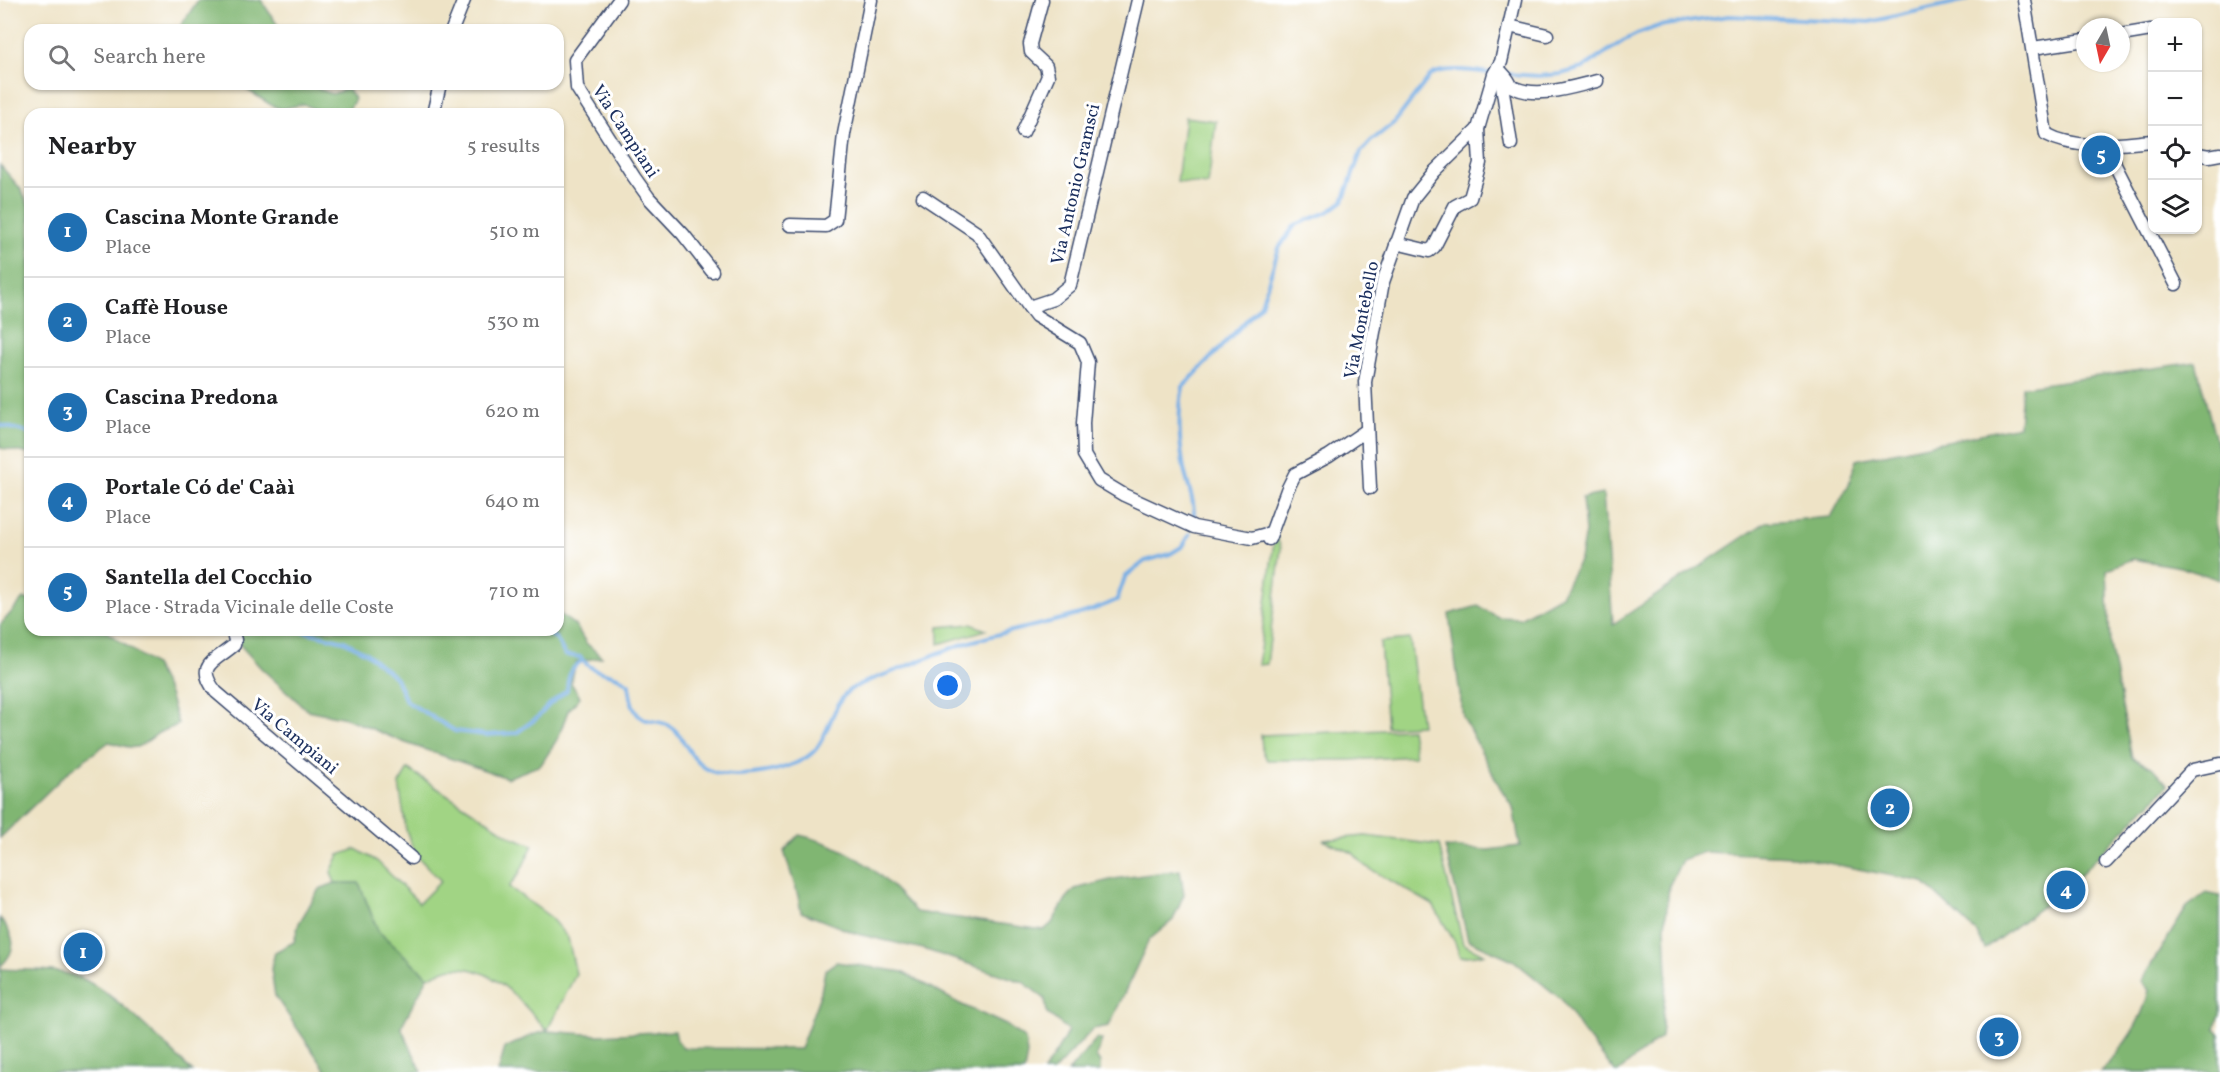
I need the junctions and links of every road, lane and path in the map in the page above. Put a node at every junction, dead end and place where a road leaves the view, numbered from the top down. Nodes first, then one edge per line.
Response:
1 (464, 0) edge
2 (619, 0) edge
3 (871, 0) edge
4 (1042, 0) edge
5 (1138, 0) edge
6 (1515, 0) edge
7 (2024, 0) edge
8 (454, 24) edge
9 (1509, 26) junction
10 (2148, 30) edge
11 (2130, 34) edge
12 (1547, 35) dead end
13 (2076, 41) edge
14 (2033, 48) junction
15 (1499, 69) junction
16 (1597, 81) dead end
17 (439, 90) edge
18 (434, 108) edge
19 (1478, 129) junction
20 (1023, 132) dead end
21 (2148, 141) edge
22 (1511, 144) dead end
23 (2110, 146) junction
24 (2220, 154) edge
25 (2202, 155) edge
26 (923, 197) dead end
27 (790, 225) dead end
28 (1396, 243) junction
29 (712, 271) dead end
30 (2176, 284) dead end
31 (1029, 306) junction
32 (1367, 430) junction
33 (1370, 488) dead end
34 (234, 636) edge
35 (2220, 764) edge
36 (411, 858) dead end
37 (2106, 862) dead end

1 - 8 street
2 - 29 street, Via Campiani
3 - 27 street
4 - 20 street
5 - 31 street, Via Antonio Gramsci
6 - 9 street, Via Montebello
7 - 14 street
9 - 12 street
9 - 15 street, Via Montebello
10 - 11 street
13 - 14 street
14 - 23 street
15 - 16 street
15 - 19 street, Via Montebello
15 - 22 street
17 - 18 street
19 - 28 street, Via Montebello
19 - 28 street
21 - 23 street
23 - 30 street
24 - 25 street
26 - 31 street
28 - 32 street, Via Montebello
31 - 32 street
32 - 33 street, Via Montebello
34 - 36 street, Via Campiani
35 - 37 street

